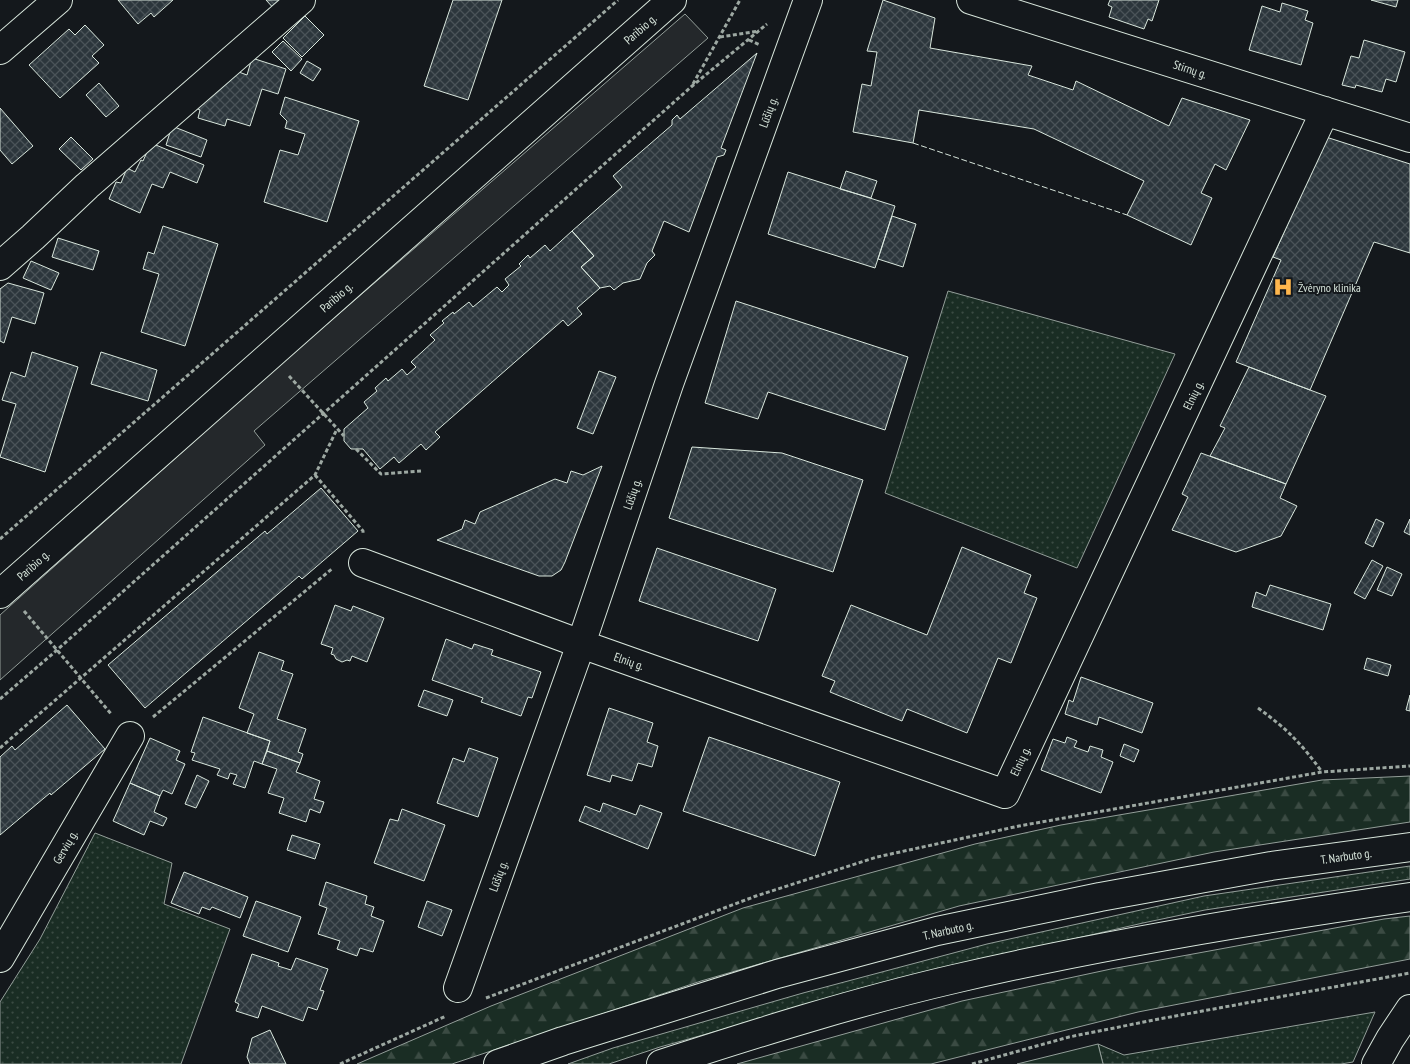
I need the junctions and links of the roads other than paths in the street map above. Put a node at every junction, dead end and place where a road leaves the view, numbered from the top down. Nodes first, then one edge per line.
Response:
1 (58, 0) edge
2 (301, 0) edge
3 (672, 0) edge
4 (808, 0) edge
5 (971, 0) edge
6 (0, 50) edge
7 (1326, 112) junction
8 (1410, 138) edge
9 (0, 266) edge
10 (363, 563) road end
11 (3, 592) edge
12 (581, 644) junction
13 (130, 736) road end
14 (1410, 847) edge
15 (1410, 896) edge
16 (0, 958) edge
17 (463, 1000) road end
18 (1410, 1009) edge
19 (498, 1064) edge
20 (661, 1064) edge
21 (1376, 1064) edge

1 - 6 street
2 - 9 street
3 - 11 street, Paribio g.
4 - 12 street, Lūšių g.
5 - 7 street, Stirnų g.
7 - 8 street, Stirnų g.
7 - 12 street, Elnių g.
10 - 12 street, Elnių g.
12 - 17 street, Lūšių g.
13 - 16 street, Gervių g.
14 - 19 street, T. Narbuto g.
15 - 20 street
18 - 21 street

